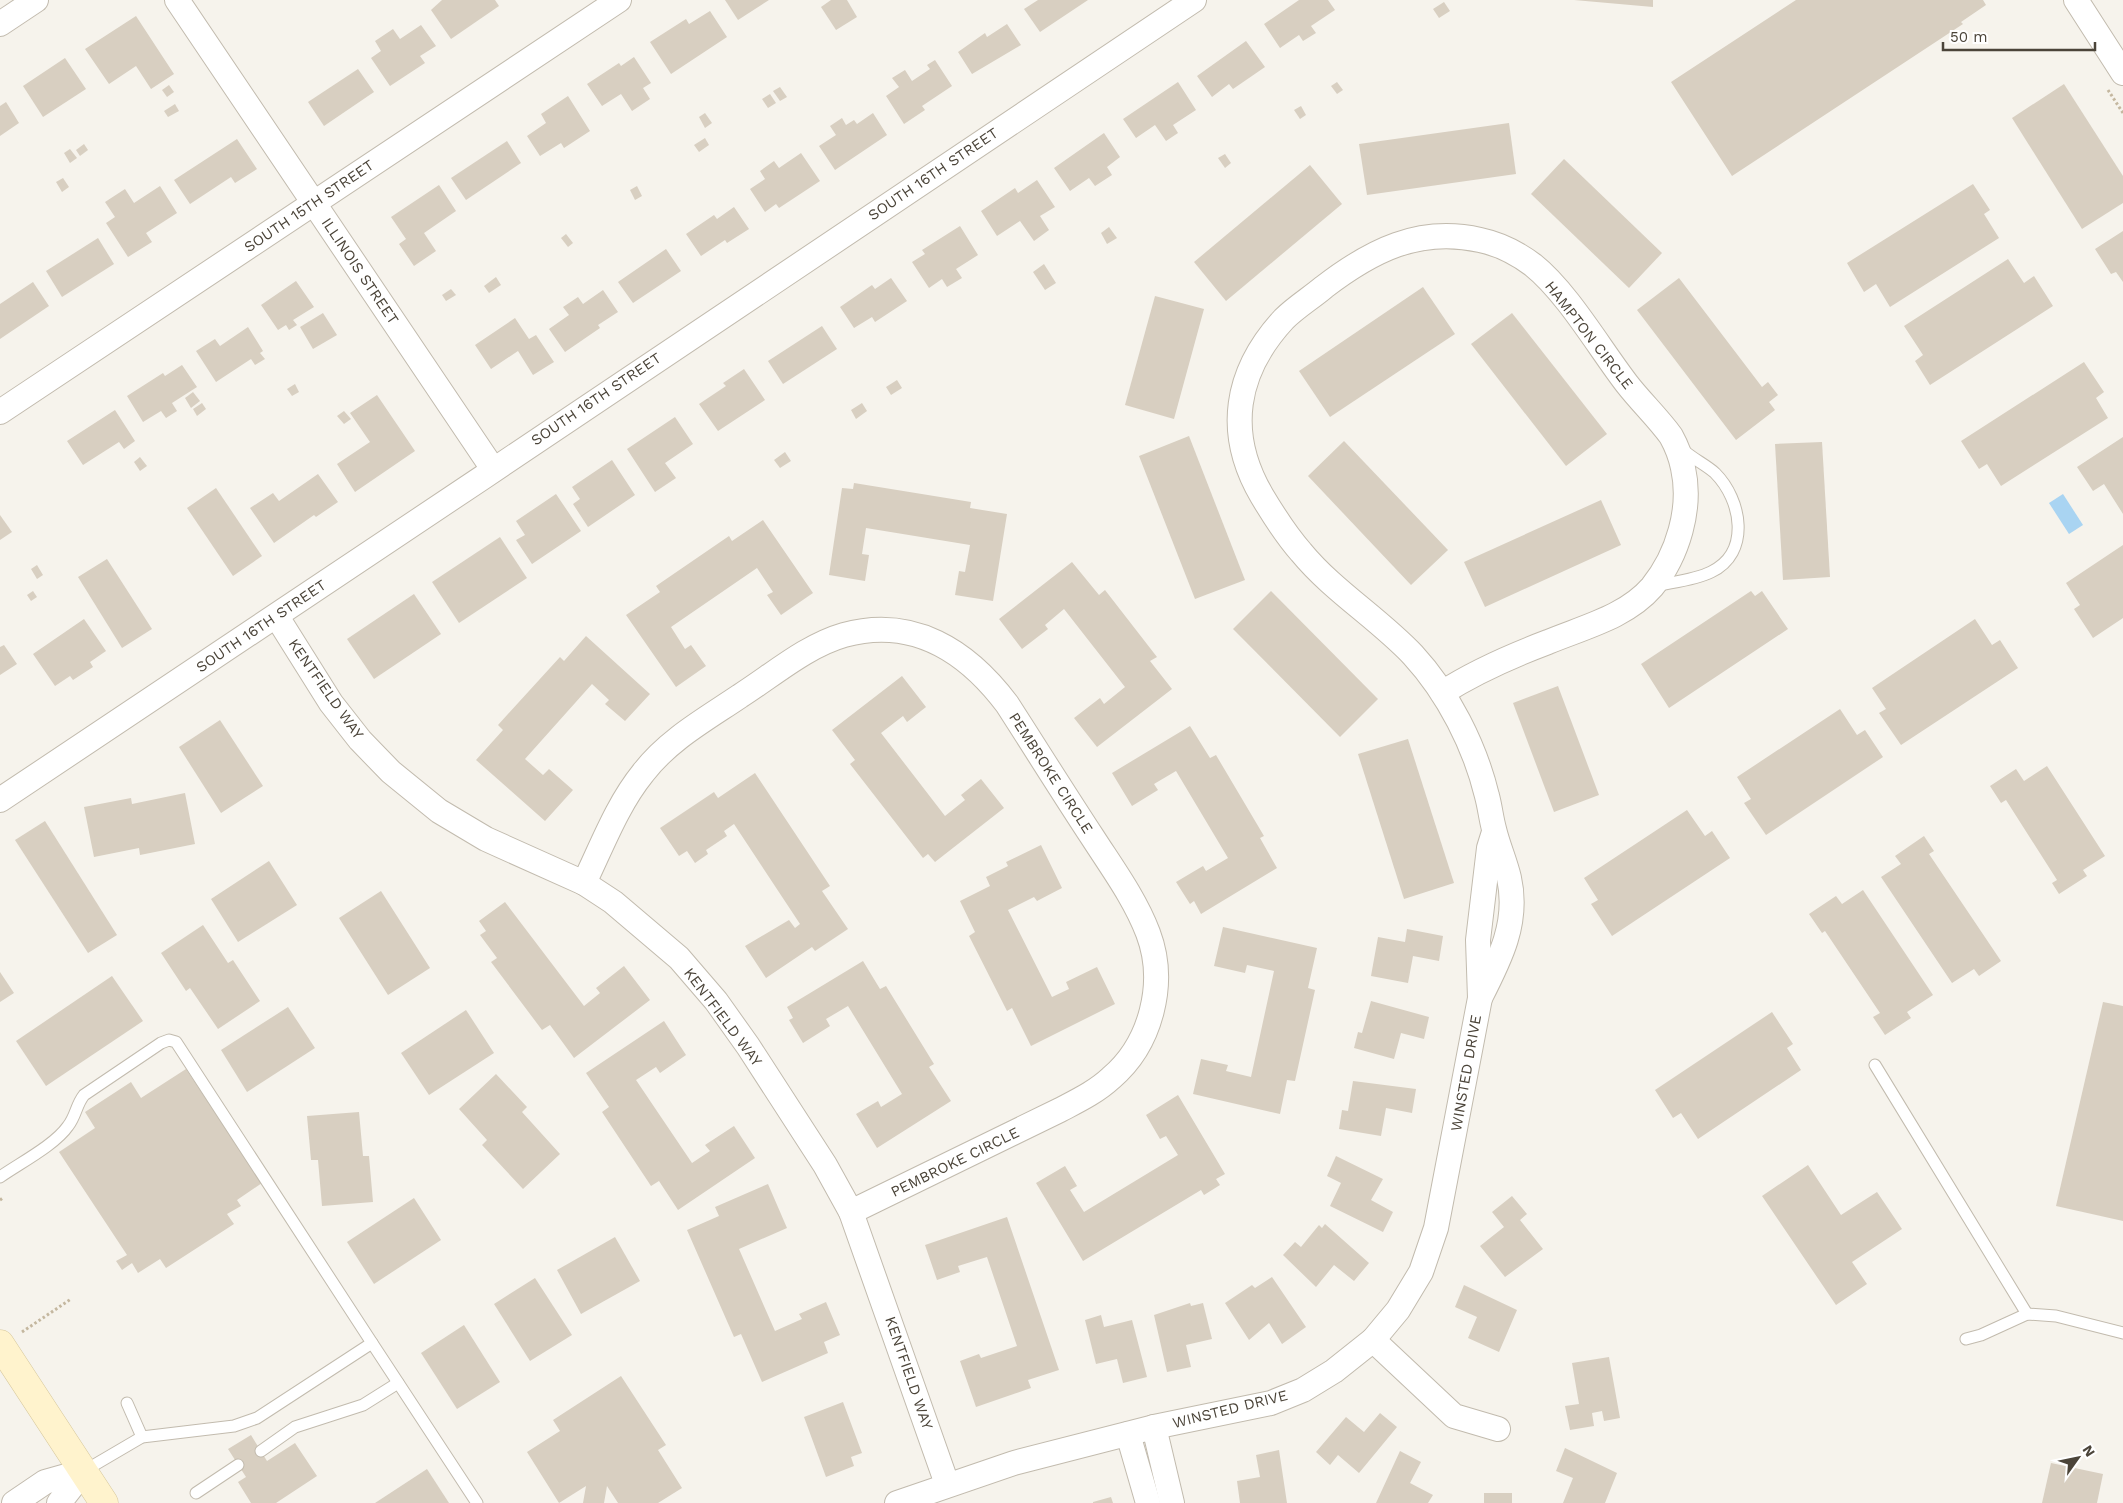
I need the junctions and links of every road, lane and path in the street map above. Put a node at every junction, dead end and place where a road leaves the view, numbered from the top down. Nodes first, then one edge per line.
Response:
1 (36, 0) edge
2 (177, 0) edge
3 (619, 0) edge
4 (1194, 0) edge
5 (2076, 0) edge
6 (0, 24) edge
7 (2123, 73) edge
8 (314, 203) junction
9 (0, 412) edge
10 (1672, 438) junction
11 (493, 469) junction
12 (1651, 588) junction
13 (276, 617) junction
14 (1442, 693) junction
15 (0, 800) edge
16 (1494, 831) junction
17 (584, 883) junction
18 (1480, 998) junction
19 (1875, 1065) dead end
20 (0, 1176) edge
21 (4, 1197) dead end
22 (0, 1200) edge
23 (851, 1212) junction
24 (71, 1299) dead end
25 (2026, 1314) junction
26 (2123, 1333) edge
27 (11, 1338) edge
28 (1966, 1339) dead end
29 (1374, 1340) junction
30 (372, 1343) junction
31 (398, 1383) junction
32 (127, 1403) dead end
33 (1154, 1427) junction
34 (1498, 1429) dead end
35 (1128, 1434) junction
36 (142, 1437) junction
37 (261, 1451) dead end
38 (238, 1465) dead end
39 (84, 1471) junction
40 (948, 1484) junction
41 (196, 1493) dead end
42 (14, 1503) edge
43 (60, 1503) edge
44 (104, 1503) edge
45 (477, 1503) edge
46 (897, 1503) edge
47 (1148, 1503) edge
48 (1172, 1503) edge

1 - 6 street
2 - 8 street, ILLINOIS STREET
3 - 8 street, SOUTH 15TH STREET
4 - 11 street, SOUTH 16TH STREET
5 - 7 street
8 - 9 street, SOUTH 15TH STREET
8 - 11 street, ILLINOIS STREET
10 - 12 street, HAMPTON CIRCLE
10 - 12 lane
10 - 14 street, HAMPTON CIRCLE
11 - 13 street, SOUTH 16TH STREET
12 - 14 street, HAMPTON CIRCLE
13 - 15 street, SOUTH 16TH STREET
13 - 17 street, KENTFIELD WAY
14 - 16 street, WINSTED DRIVE
16 - 18 street, WINSTED DRIVE
16 - 18 street, WINSTED DRIVE
17 - 23 street, KENTFIELD WAY
17 - 23 street, PEMBROKE CIRCLE
18 - 29 street, WINSTED DRIVE
19 - 25 lane
20 - 30 lane
21 - 22 path
23 - 40 street, KENTFIELD WAY
24 - 27 path
25 - 26 lane
25 - 28 lane
27 - 39 main road
29 - 33 street, WINSTED DRIVE
29 - 34 street
30 - 31 lane
30 - 36 lane
31 - 37 lane
31 - 45 lane
32 - 36 lane
33 - 35 street, WINSTED DRIVE
33 - 48 street
35 - 40 street, WINSTED DRIVE
35 - 47 street
36 - 39 lane
38 - 41 lane
39 - 42 street
39 - 43 street
39 - 44 main road
40 - 46 street, WINSTED DRIVE

